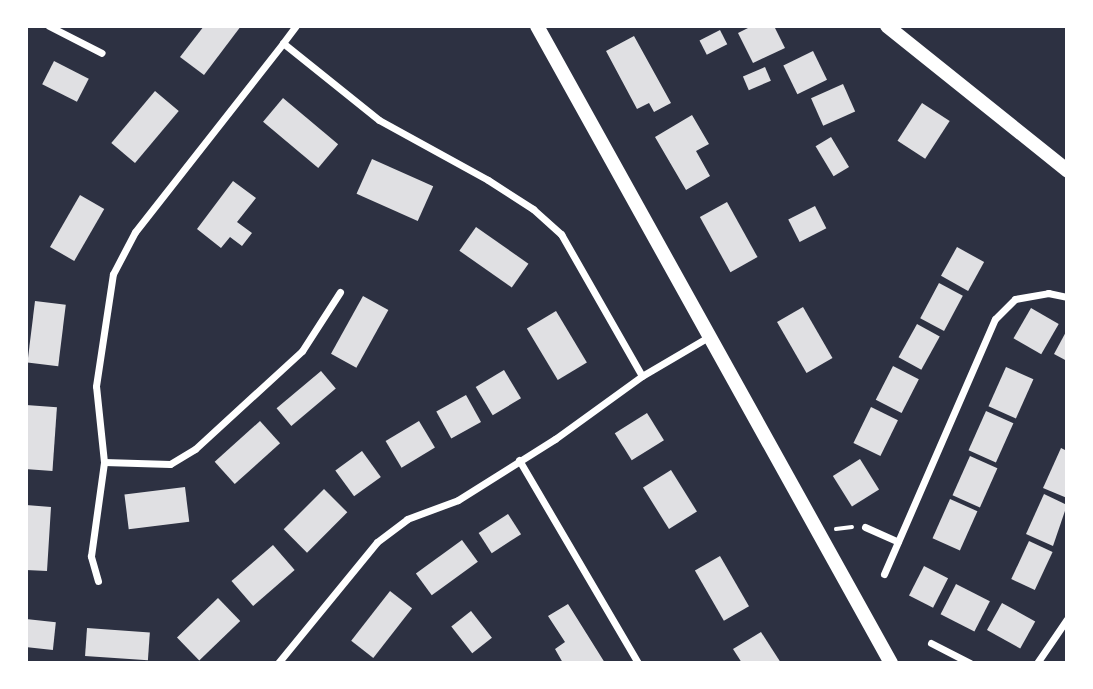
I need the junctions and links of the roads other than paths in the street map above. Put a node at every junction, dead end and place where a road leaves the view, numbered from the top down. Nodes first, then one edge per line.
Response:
1 (49, 26) edge
2 (296, 26) edge
3 (537, 26) edge
4 (887, 26) edge
5 (283, 43) junction
6 (102, 53) dead end
7 (1067, 170) edge
8 (340, 292) dead end
9 (1067, 297) edge
10 (711, 336) junction
11 (642, 376) junction
12 (519, 460) junction
13 (104, 462) junction
14 (864, 527) road end
15 (898, 542) junction
16 (884, 574) dead end
17 (98, 581) dead end
18 (1067, 619) edge
19 (931, 643) dead end
20 (278, 663) edge
21 (638, 663) edge
22 (891, 663) edge
23 (970, 663) edge
24 (1037, 663) edge

1 - 6 street
2 - 5 street
3 - 10 main road
4 - 7 main road
5 - 11 street
5 - 13 street
8 - 13 street
9 - 15 street
10 - 11 street
10 - 22 main road
11 - 12 street
12 - 20 street
12 - 21 street
13 - 17 street
14 - 15 street
15 - 16 street
18 - 24 street
19 - 23 street

